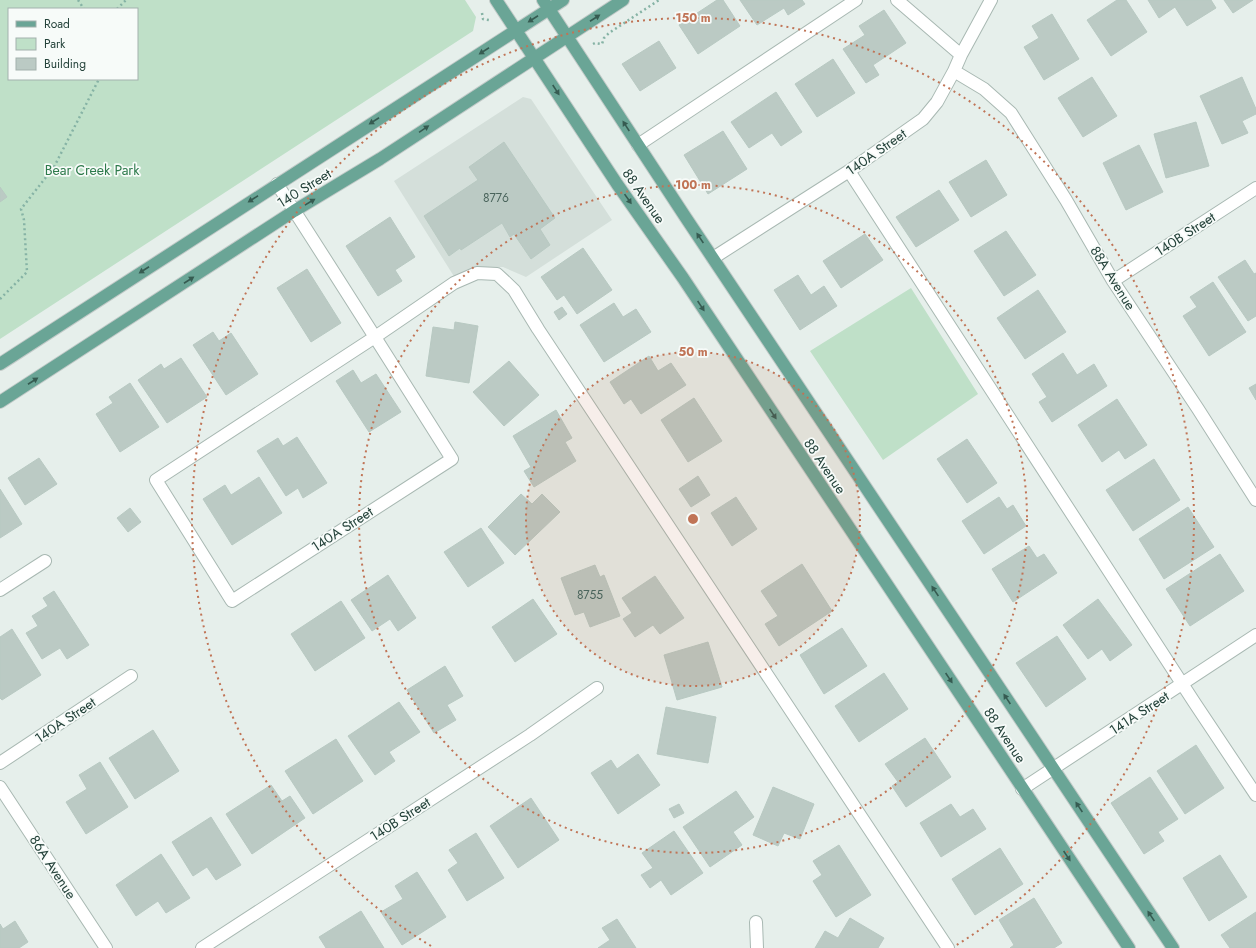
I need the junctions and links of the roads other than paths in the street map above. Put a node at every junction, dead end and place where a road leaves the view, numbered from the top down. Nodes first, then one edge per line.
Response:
1 (496, 0) edge
2 (563, 0) edge
3 (623, 0) edge
4 (856, 0) edge
5 (897, 0) edge
6 (991, 0) edge
7 (546, 4) edge
8 (516, 30) junction
9 (567, 37) junction
10 (961, 55) junction
11 (534, 58) junction
12 (954, 71) junction
13 (638, 145) junction
14 (849, 171) junction
15 (277, 184) junction
16 (1256, 188) edge
17 (294, 211) junction
18 (713, 258) junction
19 (1113, 281) junction
20 (375, 337) junction
21 (0, 364) edge
22 (0, 402) edge
23 (1256, 500) edge
24 (45, 561) dead end
25 (0, 590) edge
26 (1256, 635) edge
27 (131, 676) dead end
28 (1182, 684) junction
29 (597, 688) dead end
30 (0, 763) edge
31 (1054, 769) junction
32 (0, 787) edge
33 (1022, 789) junction
34 (1256, 795) edge
35 (756, 922) dead end
36 (106, 948) edge
37 (202, 948) edge
38 (757, 948) edge
39 (948, 948) edge
40 (1129, 948) edge
41 (1173, 948) edge

1 - 8 main road, 88 Avenue
2 - 7 main road, 140 Street
9 -> 3 main road, 140 Street
4 - 13 street
5 - 10 street
6 - 10 street, 140A Street
7 -> 8 main road, 140 Street
7 - 9 main road, 88 Avenue
8 - 11 main road, 88 Avenue
8 -> 15 main road, 140 Street
9 - 11 main road, 140 Street
13 -> 9 main road, 88 Avenue
10 - 12 street, 140A Street
17 -> 11 main road, 140 Street
11 -> 33 main road, 88 Avenue
12 - 14 street, 140A Street
12 - 19 street, 88A Avenue
18 -> 13 main road, 88 Avenue
14 - 18 street, 140A Street
14 - 28 street
15 - 17 street
15 -> 21 main road, 140 Street
16 - 19 street, 140B Street
17 - 20 street
22 -> 17 main road, 140 Street
31 -> 18 main road, 88 Avenue
19 - 23 street, 88A Avenue
20 - 20 street, 140A Street
20 - 39 street
24 - 25 street
26 - 28 street, 141A Street
27 - 30 street, 140A Street
28 - 31 street, 141A Street
28 - 34 street
29 - 37 street, 140B Street
31 - 33 street, 141A Street
41 -> 31 main road, 88 Avenue
32 - 36 street, 86A Avenue
33 -> 40 main road, 88 Avenue
35 - 38 street

